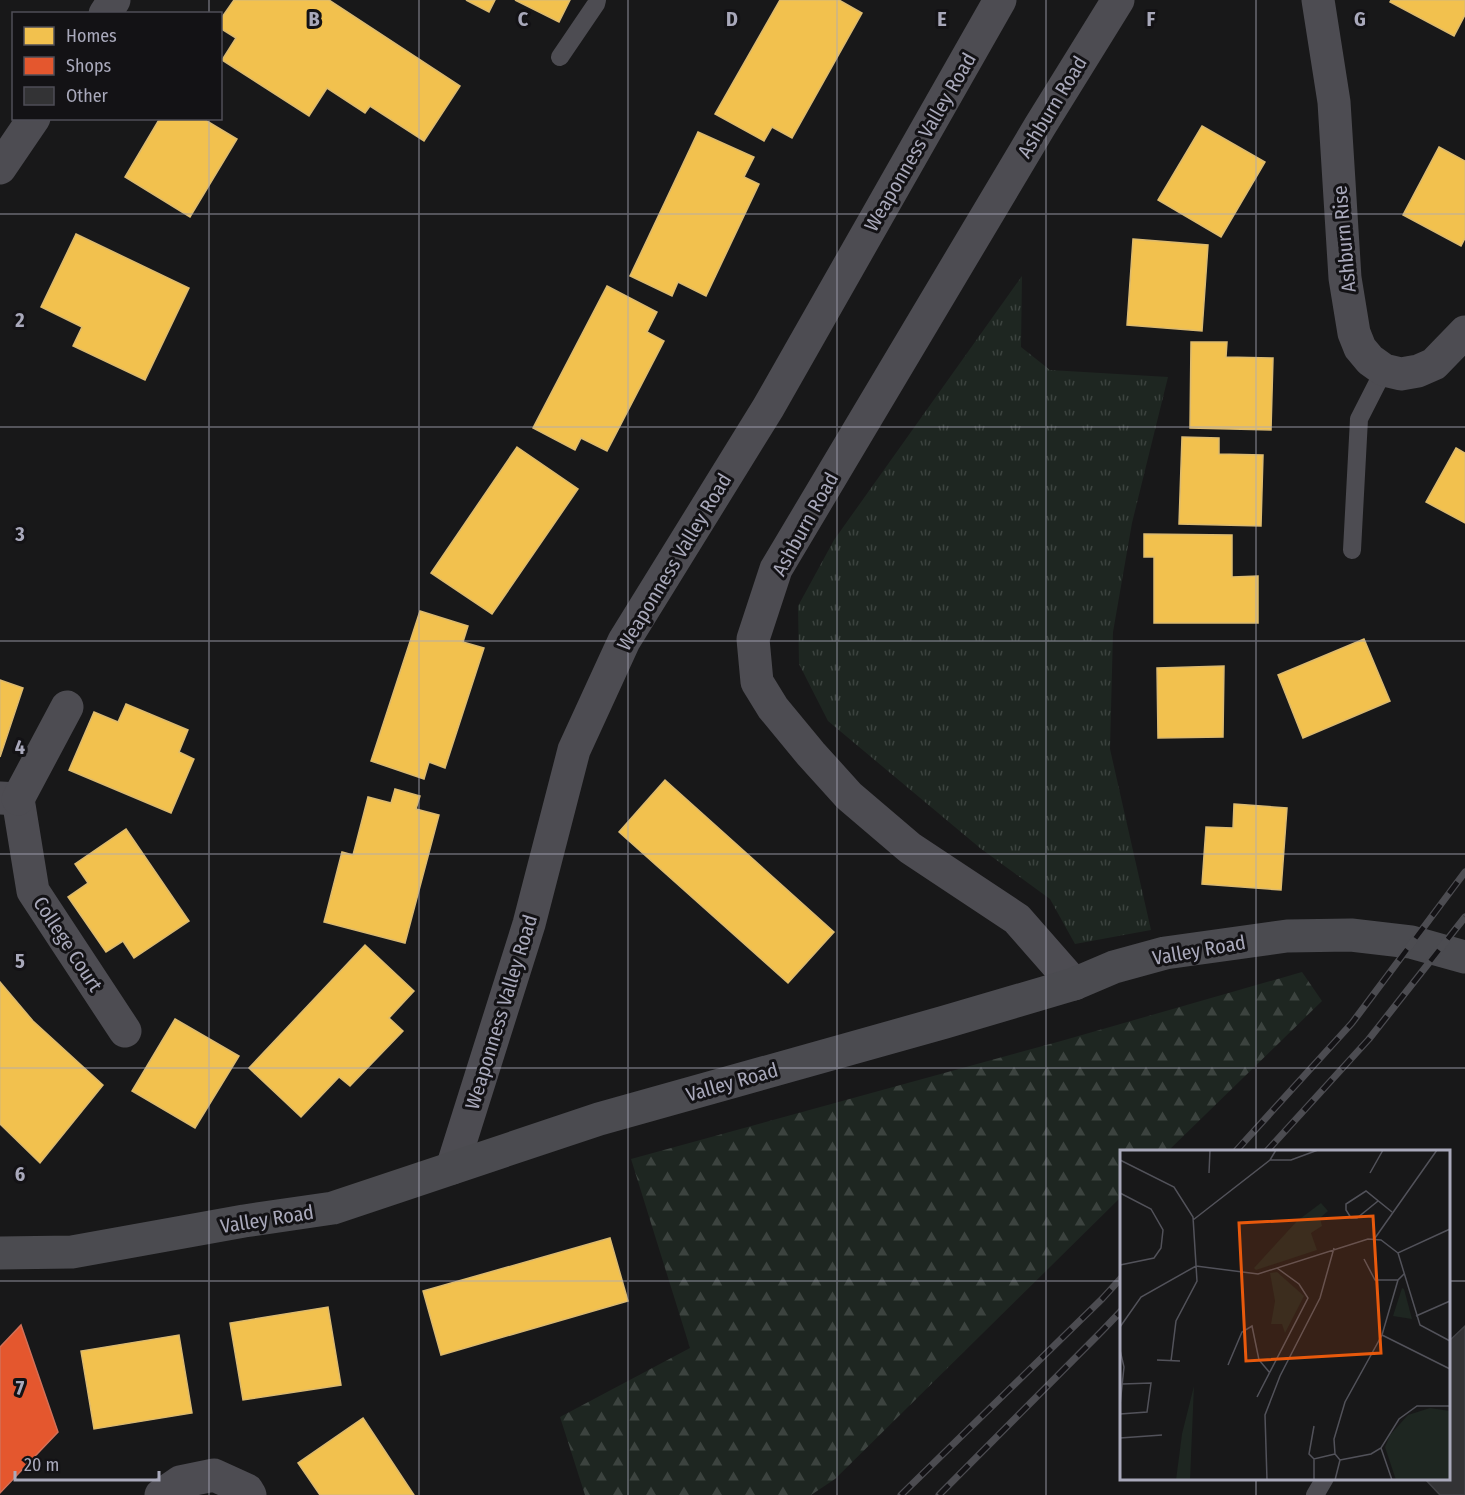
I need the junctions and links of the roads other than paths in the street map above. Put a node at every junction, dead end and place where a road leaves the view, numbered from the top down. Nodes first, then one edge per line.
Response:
1 (597, 0) edge
2 (1000, 0) edge
3 (1118, 0) edge
4 (1318, 0) edge
5 (560, 57) dead end
6 (33, 120) edge
7 (0, 168) edge
8 (1465, 332) edge
9 (1384, 370) junction
10 (1352, 550) dead end
11 (66, 707) dead end
12 (9, 798) edge
13 (1465, 957) edge
14 (1074, 984) junction
15 (125, 1030) dead end
16 (452, 1168) junction
17 (0, 1254) edge
18 (1324, 1480) edge
19 (161, 1495) edge
20 (250, 1495) edge
21 (1315, 1495) edge

1 - 5 lane
2 - 16 street, Weaponness Valley Road
3 - 14 street, Ashburn Road
4 - 9 street, Ashburn Rise
6 - 7 street
8 - 9 street
9 - 10 lane
11 - 12 street
12 - 15 street, College Court
13 - 14 street, Valley Road
14 - 16 street, Valley Road
16 - 17 street, Valley Road
18 - 21 lane
19 - 20 street

